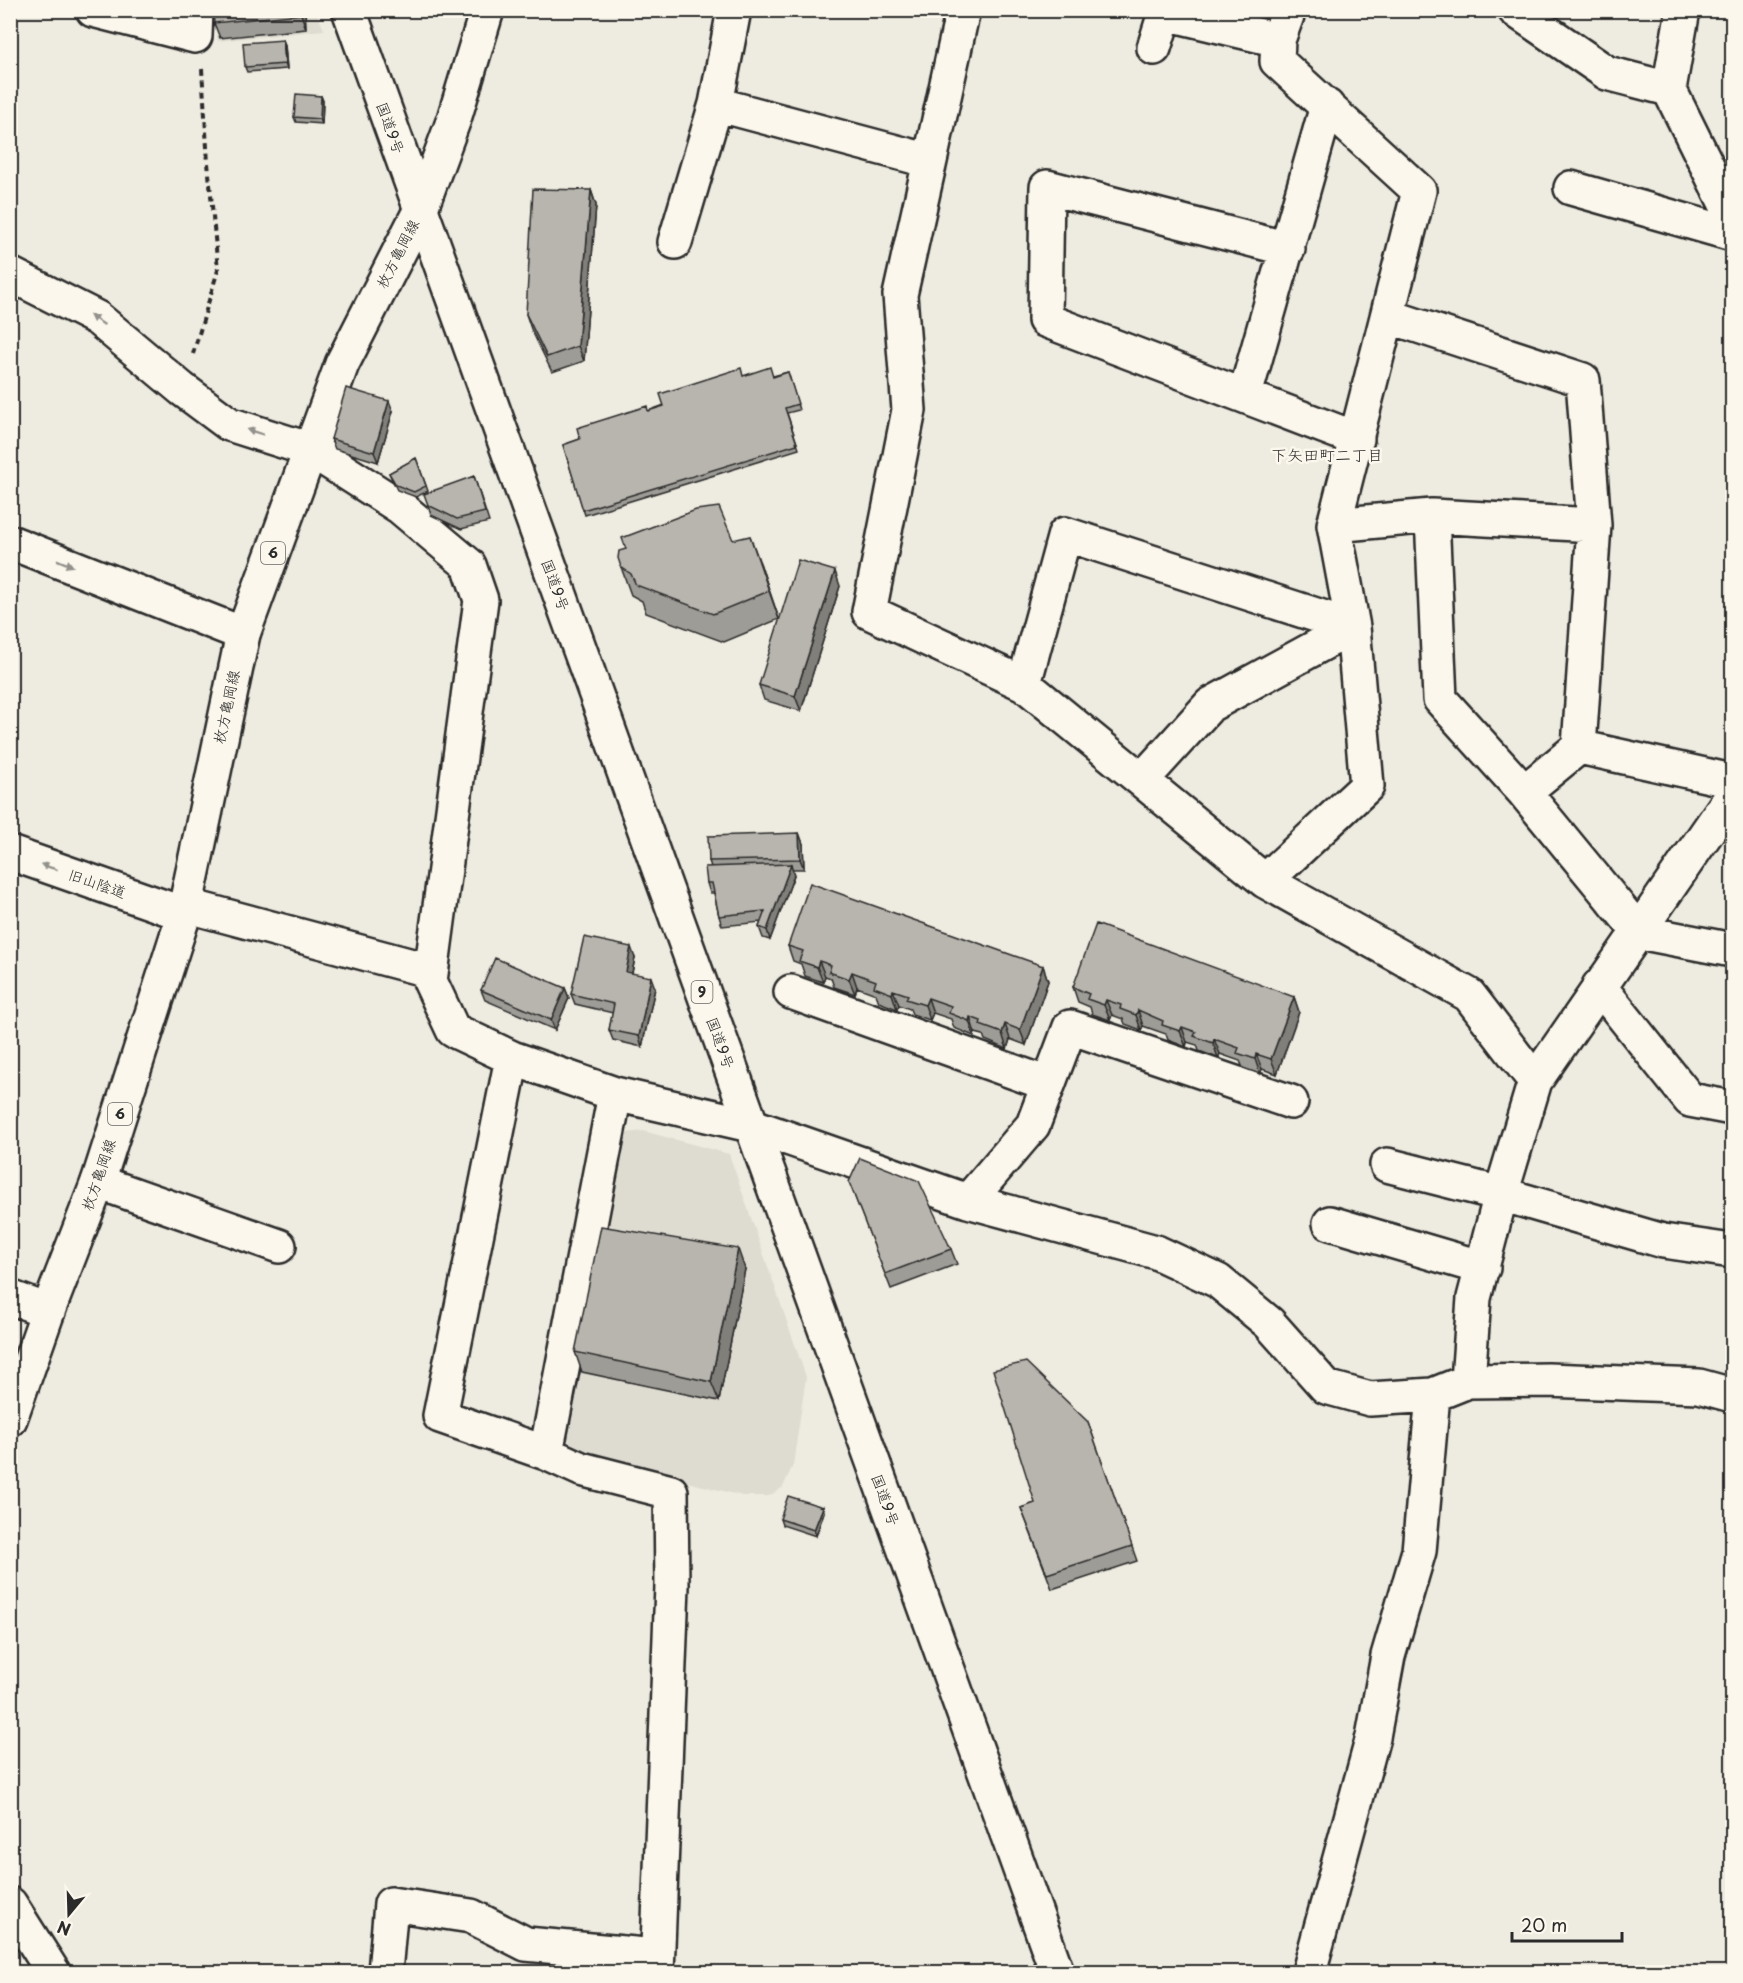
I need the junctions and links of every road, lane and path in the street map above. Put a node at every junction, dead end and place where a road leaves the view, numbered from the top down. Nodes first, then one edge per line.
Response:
1 (93, 10) edge
2 (349, 10) edge
3 (487, 10) edge
4 (734, 10) edge
5 (963, 10) edge
6 (1515, 10) edge
7 (1683, 10) edge
8 (196, 23) edge
9 (1284, 25) edge
10 (1154, 48) dead end
11 (1669, 89) junction
12 (716, 105) junction
13 (1327, 106) junction
14 (930, 161) junction
15 (1571, 189) dead end
16 (420, 211) junction
17 (1732, 216) edge
18 (1732, 234) edge
19 (675, 242) dead end
20 (1288, 249) junction
21 (10, 274) edge
22 (1388, 316) junction
23 (182, 389) junction
24 (1245, 395) junction
25 (1357, 438) junction
26 (311, 450) junction
27 (1432, 516) junction
28 (1334, 525) junction
29 (1594, 525) junction
30 (10, 542) edge
31 (1353, 627) junction
32 (243, 634) junction
33 (1024, 684) junction
34 (1579, 747) junction
35 (1142, 780) junction
36 (1732, 781) edge
37 (1524, 792) junction
38 (1732, 796) edge
39 (10, 854) edge
40 (1265, 881) junction
41 (184, 909) junction
42 (1639, 932) junction
43 (1732, 950) edge
44 (431, 971) junction
45 (1599, 986) junction
46 (791, 992) dead end
47 (512, 1058) junction
48 (1535, 1081) junction
49 (1048, 1084) junction
50 (615, 1094) junction
51 (1291, 1102) dead end
52 (1732, 1107) edge
53 (750, 1125) junction
54 (1387, 1165) dead end
55 (98, 1182) junction
56 (1501, 1194) junction
57 (968, 1201) junction
58 (1330, 1222) dead end
59 (279, 1246) dead end
60 (1732, 1251) edge
61 (1482, 1268) junction
62 (10, 1297) edge
63 (48, 1311) junction
64 (1468, 1381) junction
65 (1433, 1395) junction
66 (1732, 1395) edge
67 (10, 1419) edge
68 (546, 1453) junction
69 (10, 1904) edge
70 (657, 1964) edge
71 (53, 1972) edge
72 (385, 1972) edge
73 (1057, 1972) edge
74 (1309, 1972) edge

1 - 8 main road
2 - 16 main road, 国道9号 / 9
3 - 16 main road, 枚方亀岡線 / 6
4 - 12 main road
5 - 14 main road
6 - 11 main road
7 - 11 main road
8 - 23 path
9 - 10 main road
9 - 13 main road
11 - 17 main road
12 - 14 main road
12 - 19 main road
13 - 20 main road
13 - 22 main road
14 - 33 main road
15 - 18 main road
16 - 26 main road, 枚方亀岡線 / 6
16 - 53 main road, 国道9号 / 9
20 - 24 main road
20 - 24 main road
23 -> 21 main road
22 - 25 main road
22 - 29 main road
26 -> 23 main road
24 - 25 main road
25 - 28 main road
26 - 32 main road, 枚方亀岡線 / 6
26 - 44 main road
27 - 28 main road
27 - 29 main road
27 - 37 main road
28 - 31 main road
29 - 34 main road
30 -> 32 main road
31 - 33 main road
31 - 35 main road
31 - 40 main road
32 - 41 main road, 枚方亀岡線 / 6
33 - 35 main road
34 - 36 main road
34 - 37 main road
35 - 40 main road
37 - 42 main road
38 - 42 main road
41 -> 39 main road, 旧山陰道
40 - 48 main road
41 - 44 main road, 旧山陰道
41 - 55 main road, 枚方亀岡線 / 6
42 - 43 main road
42 - 45 main road
44 - 47 main road
45 - 48 main road
45 - 52 main road
46 - 49 main road
47 - 50 main road
47 - 68 main road
48 - 56 main road
49 - 51 main road
49 - 57 main road
50 - 53 main road
50 - 68 main road
53 - 57 main road
53 - 73 main road, 国道9号 / 9
54 - 56 main road
55 - 59 main road
55 - 63 main road, 枚方亀岡線 / 6
56 - 60 main road
56 - 61 main road
57 - 65 main road
58 - 61 main road
61 - 64 main road
62 - 63 main road
63 - 67 main road, 枚方亀岡線 / 6
64 - 65 main road
64 - 66 main road
65 - 74 main road
68 - 70 main road
69 - 71 main road
70 - 72 main road

